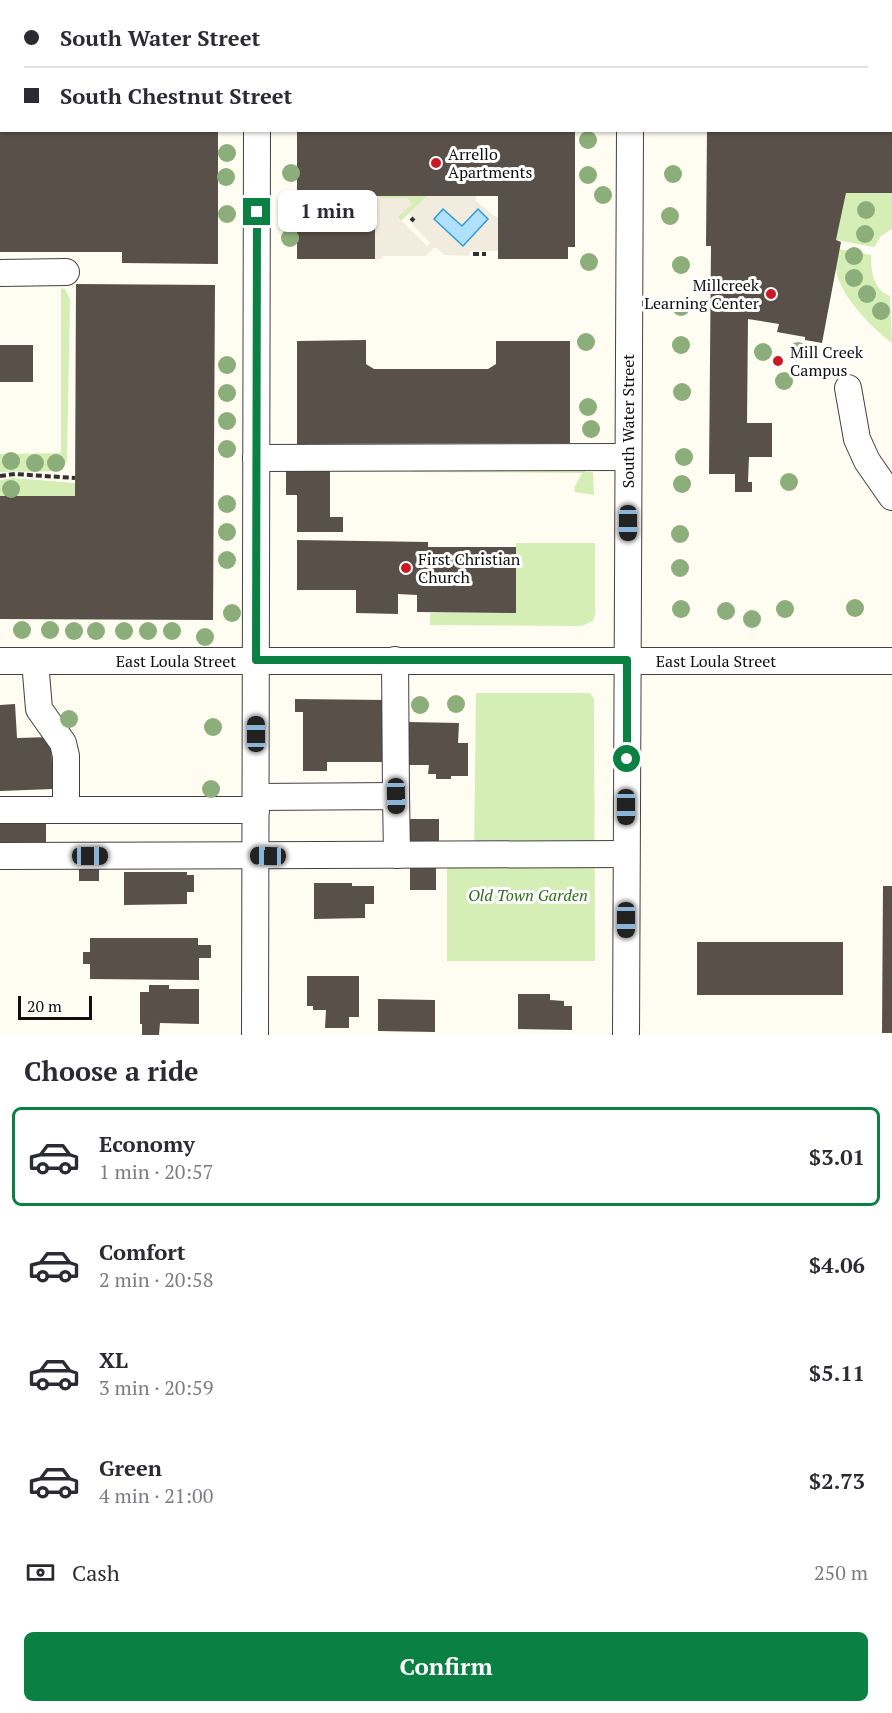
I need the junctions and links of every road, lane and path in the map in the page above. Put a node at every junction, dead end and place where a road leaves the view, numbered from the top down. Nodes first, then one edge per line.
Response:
1 (257, 132) edge
2 (630, 132) edge
3 (473, 254) dead end
4 (486, 254) dead end
5 (66, 272) dead end
6 (0, 273) edge
7 (848, 388) dead end
8 (628, 457) junction
9 (256, 458) junction
10 (0, 476) edge
11 (75, 478) dead end
12 (892, 497) edge
13 (0, 660) edge
14 (35, 660) junction
15 (256, 660) junction
16 (395, 660) junction
17 (627, 660) junction
18 (892, 660) edge
19 (396, 796) junction
20 (256, 803) junction
21 (66, 809) junction
22 (0, 810) edge
23 (626, 854) junction
24 (397, 855) junction
25 (0, 856) edge
26 (256, 856) junction
27 (255, 1035) edge
28 (626, 1035) edge

1 - 9 street
2 - 8 street, South Water Street
3 - 4 path
5 - 6 street
7 - 12 street
8 - 9 street
8 - 17 street, South Water Street
9 - 15 street
10 - 11 path
13 - 14 street, East Loula Street
14 - 15 street, East Loula Street
14 - 21 street
15 - 16 street, East Loula Street
15 - 20 street
16 - 17 street, East Loula Street
16 - 19 street
17 - 18 street, East Loula Street
17 - 23 street, South Water Street
19 - 20 street
19 - 24 street
20 - 21 street
20 - 26 street
21 - 22 street
23 - 24 street
23 - 28 street, South Water Street
24 - 26 street
25 - 26 street
26 - 27 street

